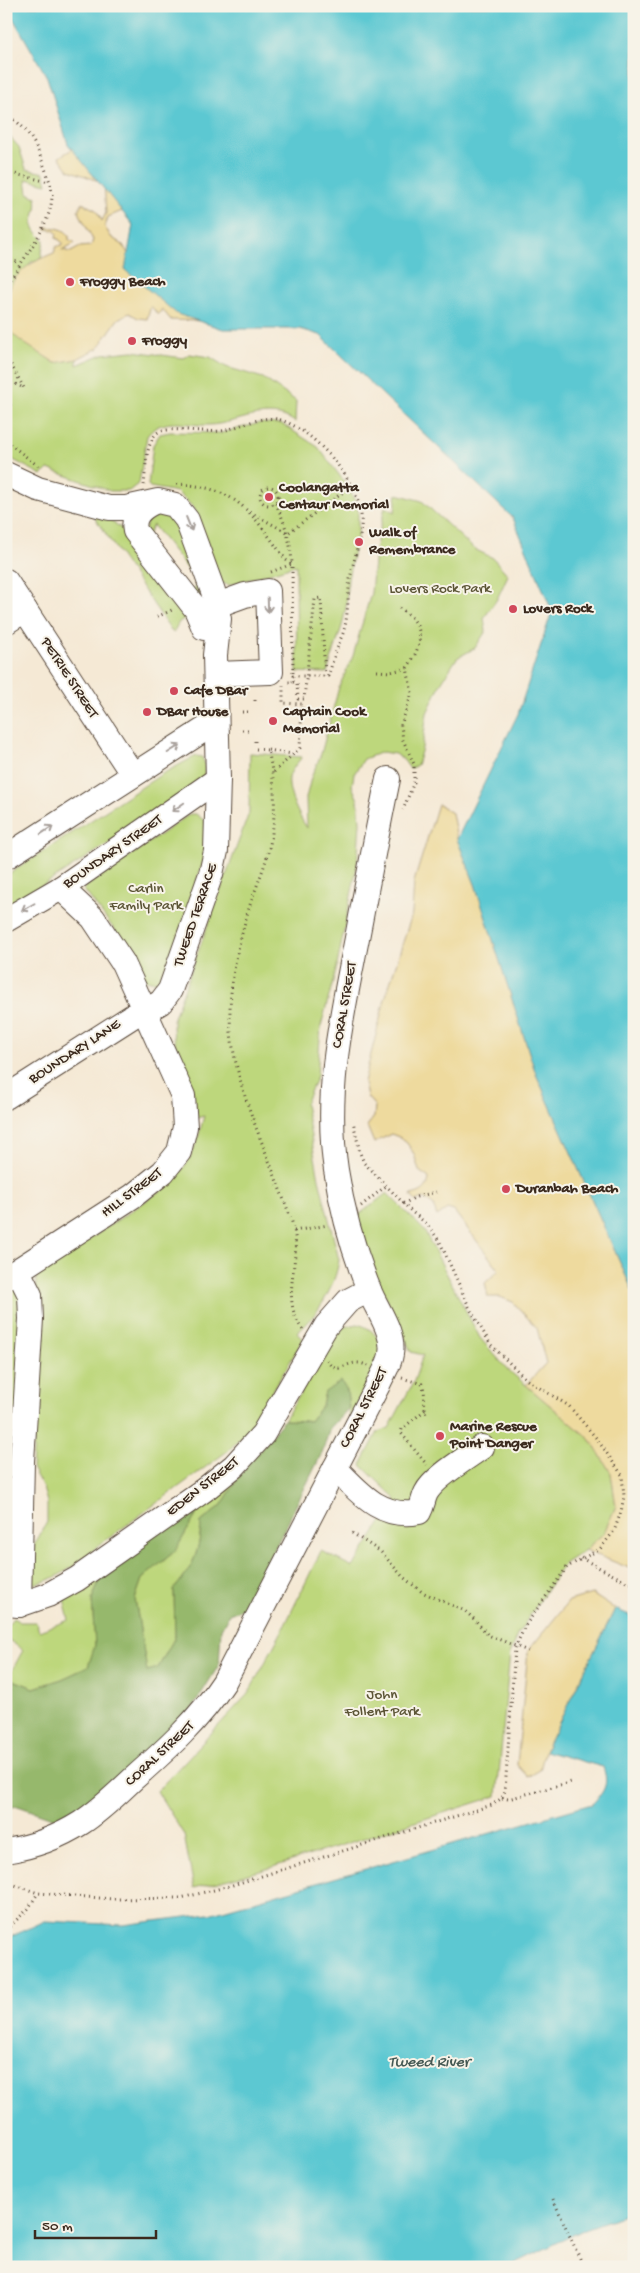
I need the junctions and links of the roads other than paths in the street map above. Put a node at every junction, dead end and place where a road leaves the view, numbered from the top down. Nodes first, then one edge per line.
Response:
1 (6, 474) edge
2 (147, 498) junction
3 (105, 507) junction
4 (136, 533) junction
5 (6, 581) edge
6 (207, 608) junction
7 (15, 616) edge
8 (215, 664) junction
9 (216, 722) junction
10 (133, 774) junction
11 (218, 779) junction
12 (388, 779) dead end
13 (6, 857) edge
14 (61, 888) junction
15 (6, 920) edge
16 (145, 1010) junction
17 (6, 1097) edge
18 (12, 1274) edge
19 (369, 1290) junction
20 (482, 1447) dead end
21 (335, 1468) junction
22 (12, 1605) edge
23 (6, 1851) edge

1 - 3 street, TWEED TERRACE
2 - 3 street, TWEED TERRACE
2 - 4 street
2 -> 6 street, TWEED TERRACE
3 - 4 street
4 - 6 street
5 - 7 street, PETRIE STREET
6 - 8 street, TWEED TERRACE
6 -> 8 street
7 - 10 street, PETRIE STREET
8 - 9 street, TWEED TERRACE
10 -> 9 street
9 - 11 street, TWEED TERRACE
13 -> 10 street
11 -> 14 street, BOUNDARY STREET
11 - 16 street, TWEED TERRACE
12 - 19 street, CORAL STREET
14 -> 15 street, BOUNDARY STREET
14 - 16 street
16 - 17 street, BOUNDARY LANE
16 - 18 street, HILL STREET
18 - 22 street
19 - 21 street, CORAL STREET
19 - 22 street, EDEN STREET
20 - 21 street
21 - 23 street, CORAL STREET

